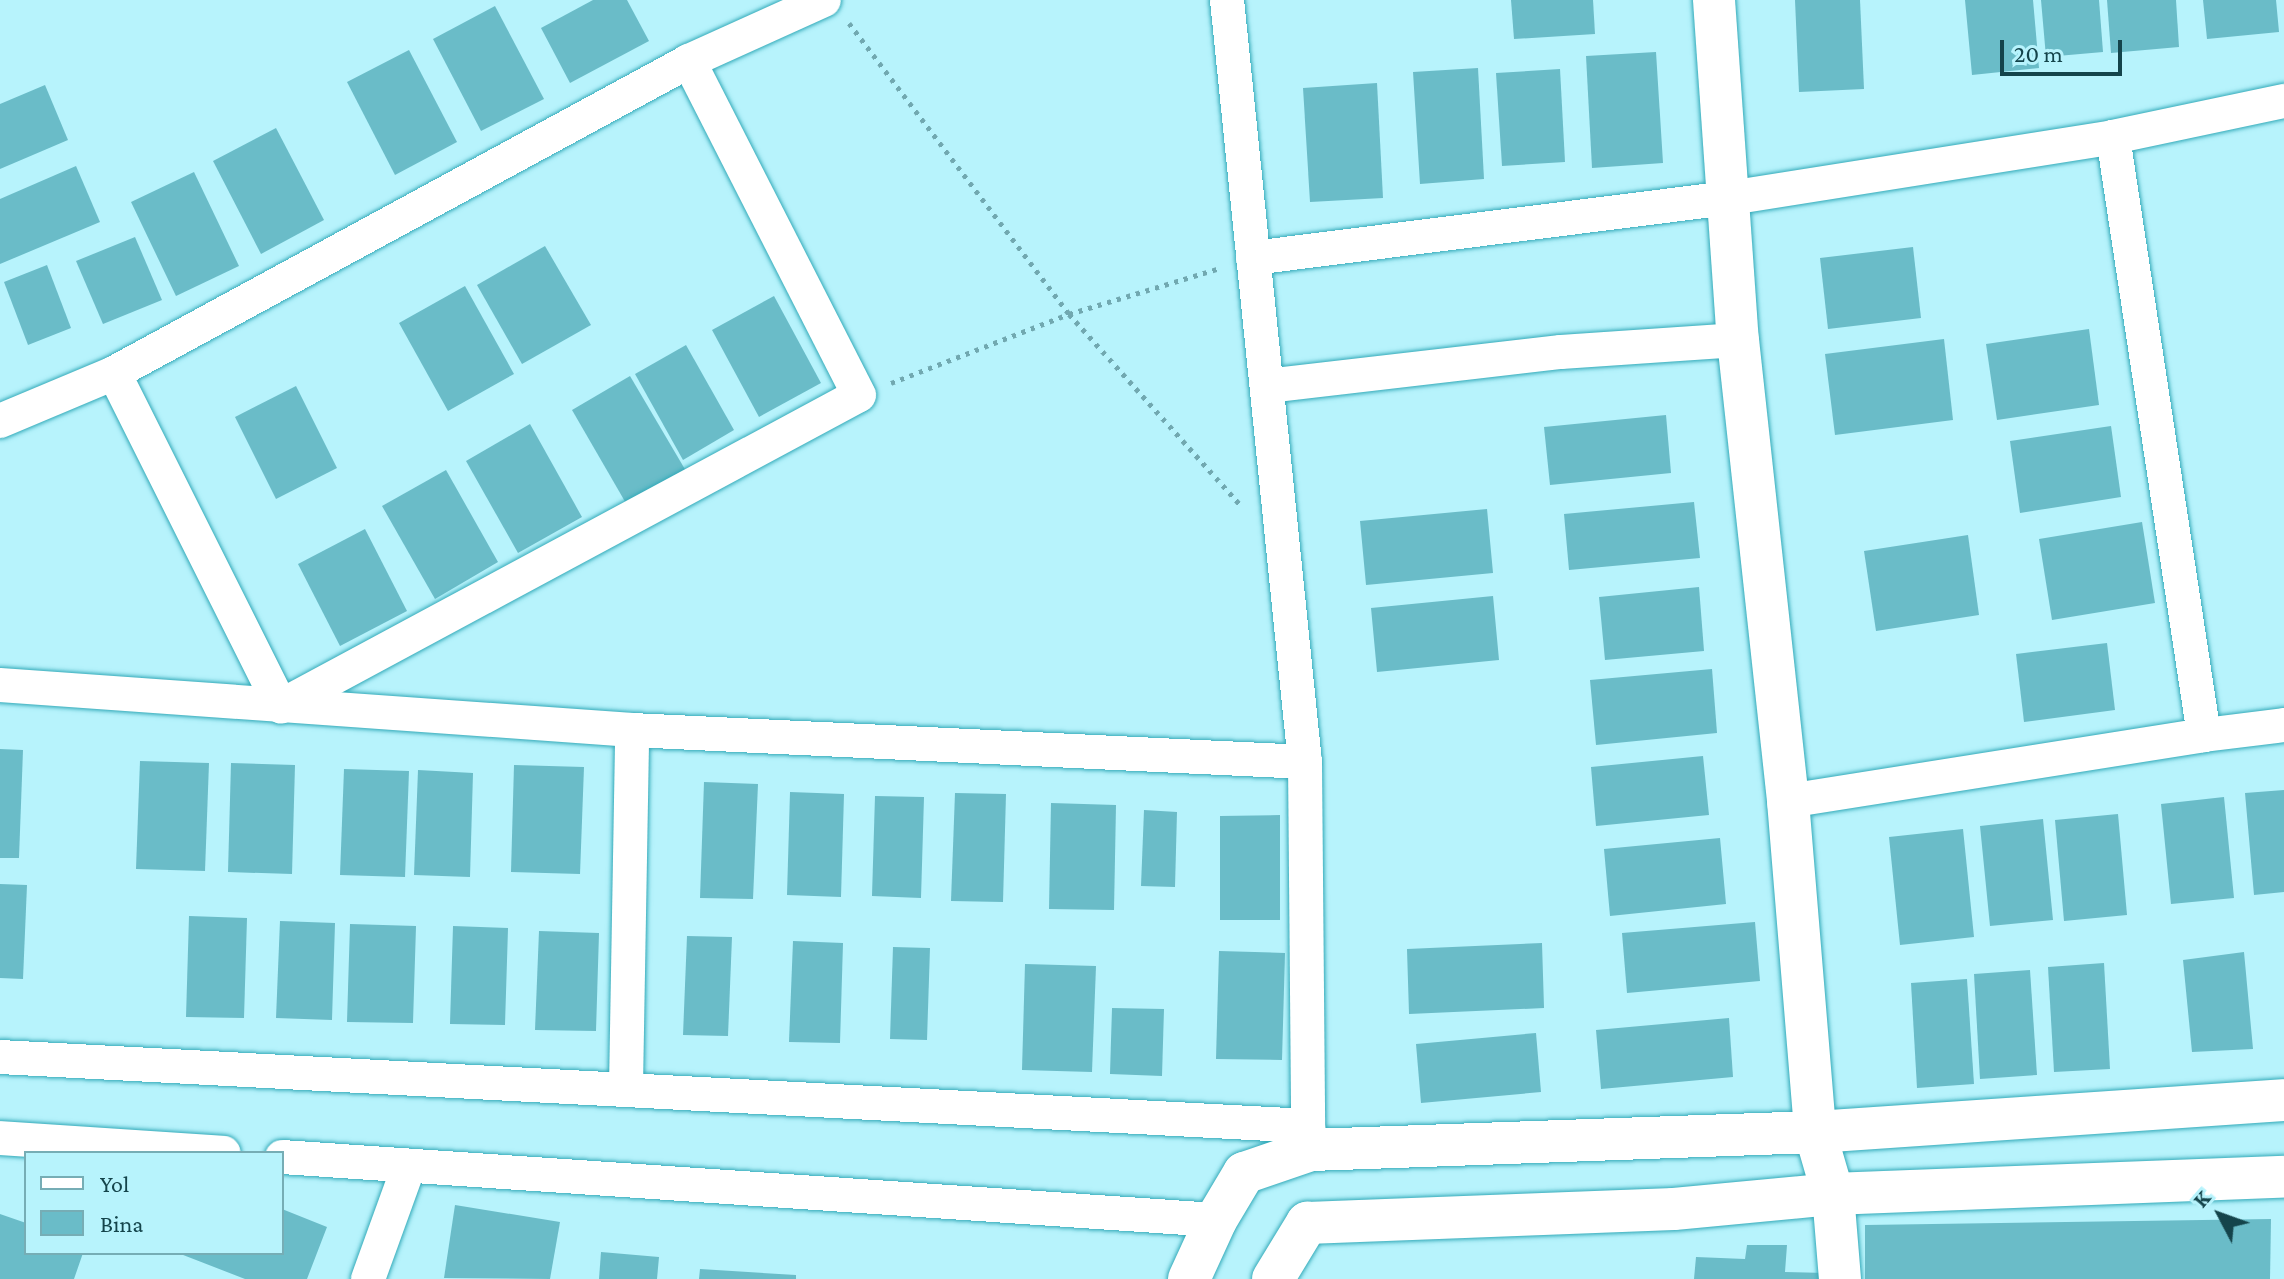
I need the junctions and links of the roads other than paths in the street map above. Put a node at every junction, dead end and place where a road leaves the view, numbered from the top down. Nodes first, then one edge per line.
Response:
1 (1227, 0) edge
2 (1714, 0) edge
3 (833, 6) edge
4 (689, 61) junction
5 (2284, 101) edge
6 (2113, 137) junction
7 (1730, 198) junction
8 (1253, 258) junction
9 (1738, 340) junction
10 (114, 373) junction
11 (1267, 386) junction
12 (0, 421) edge
13 (0, 685) edge
14 (281, 706) junction
15 (2284, 725) edge
16 (632, 730) junction
17 (2204, 735) junction
18 (1305, 762) junction
19 (1788, 801) junction
20 (0, 1057) edge
21 (626, 1087) junction
22 (2284, 1100) edge
23 (1815, 1132) junction
24 (0, 1138) edge
25 (1310, 1138) junction
26 (193, 1151) edge
27 (284, 1157) edge
28 (409, 1166) junction
29 (2284, 1177) edge
30 (1833, 1194) junction
31 (1216, 1220) junction
32 (368, 1279) edge
33 (1189, 1279) edge
34 (1273, 1279) edge
35 (1840, 1279) edge

1 - 8 street
2 - 7 street
3 - 4 street
4 - 10 street
4 - 14 street
5 - 6 street
6 - 7 street
6 - 17 street
7 - 8 street
7 - 9 street
8 - 11 street
9 - 11 street
9 - 19 street
10 - 12 street
10 - 14 street
11 - 18 street
13 - 14 street
14 - 16 street
15 - 17 street
16 - 18 street
16 - 21 street
17 - 19 street
18 - 25 street
19 - 23 street
20 - 21 street
21 - 25 street
22 - 23 street
23 - 25 street
23 - 30 street
24 - 26 street
25 - 31 street
27 - 28 street
28 - 31 street
28 - 32 street
29 - 30 street
30 - 34 street
30 - 35 street
31 - 33 street

